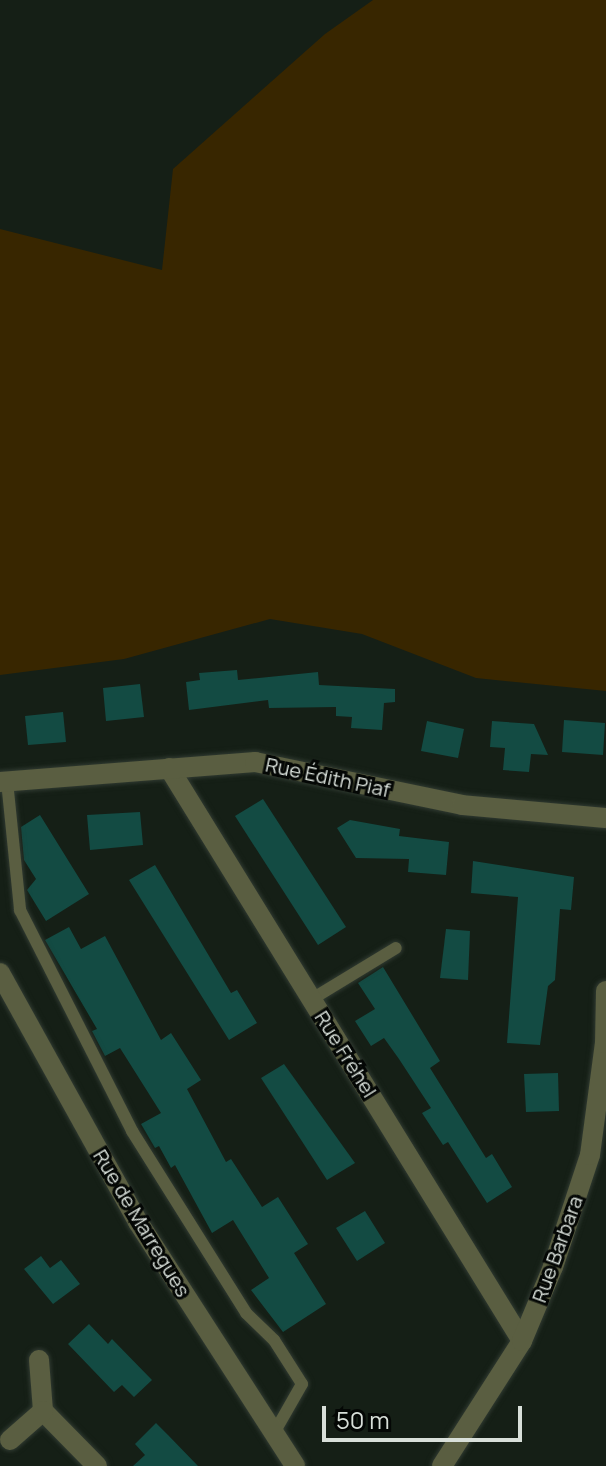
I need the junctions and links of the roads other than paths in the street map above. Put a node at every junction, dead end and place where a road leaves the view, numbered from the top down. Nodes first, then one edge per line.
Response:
1 (169, 768) junction
2 (3, 782) edge
3 (606, 818) edge
4 (396, 948) dead end
5 (0, 973) edge
6 (312, 999) junction
7 (605, 1002) edge
8 (522, 1341) junction
9 (39, 1360) dead end
10 (43, 1411) junction
11 (274, 1433) junction
12 (10, 1440) dead end
13 (97, 1466) edge
14 (295, 1466) edge
15 (442, 1466) edge

1 - 2 street, Rue Édith Piaf
1 - 3 street, Rue Édith Piaf
1 - 6 street, Rue Fréhel
2 - 11 lane
4 - 6 lane
5 - 11 street, Rue de Marregues
6 - 8 street, Rue Fréhel
7 - 8 street, Rue Barbara
8 - 15 street, Rue Barbara
9 - 10 street
10 - 12 street
10 - 13 street
11 - 14 street, Rue de Marregues

